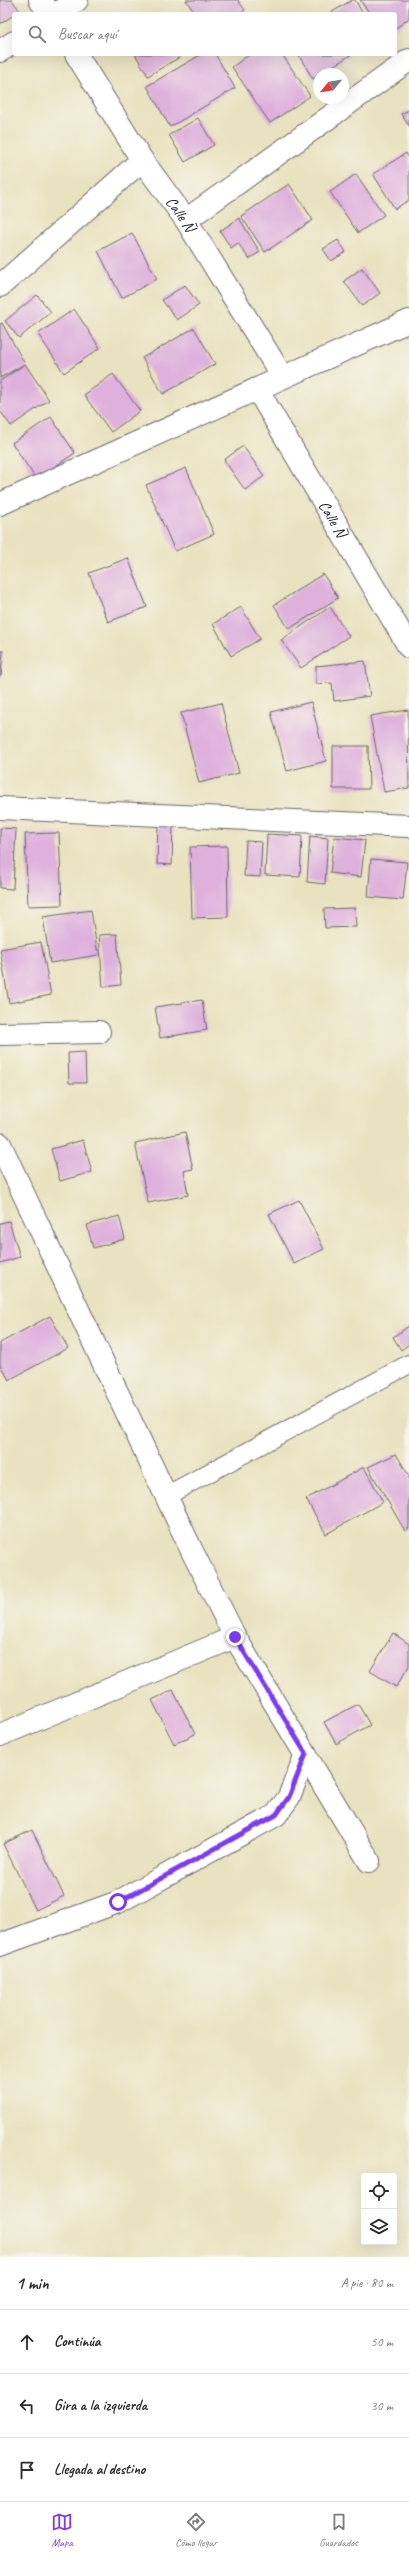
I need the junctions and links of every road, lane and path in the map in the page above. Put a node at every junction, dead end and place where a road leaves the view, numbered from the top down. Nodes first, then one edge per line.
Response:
1 (40, 0) edge
2 (77, 0) edge
3 (49, 12) edge
4 (59, 12) edge
5 (12, 43) edge
6 (0, 51) edge
7 (77, 56) edge
8 (409, 60) edge
9 (142, 160) junction
10 (186, 220) junction
11 (0, 286) edge
12 (409, 321) edge
13 (282, 376) junction
14 (257, 389) junction
15 (1, 502) edge
16 (409, 647) edge
17 (0, 808) edge
18 (409, 826) edge
19 (99, 1032) dead end
20 (0, 1034) edge
21 (0, 1144) edge
22 (409, 1364) edge
23 (166, 1496) junction
24 (235, 1637) junction
25 (0, 1735) edge
26 (306, 1754) junction
27 (369, 1861) dead end
28 (0, 1945) edge

1 - 3 street
2 - 4 street
5 - 6 street
7 - 9 street, Calle Ñ
8 - 10 street
9 - 10 street, Calle Ñ
9 - 11 street
10 - 13 street, Calle Ñ
12 - 13 street
13 - 14 street
14 - 15 street
14 - 16 street, Calle Ñ
17 - 18 street
19 - 20 street
21 - 23 street
22 - 23 lane
23 - 24 street
24 - 25 street
24 - 26 street
26 - 27 street
26 - 28 street

